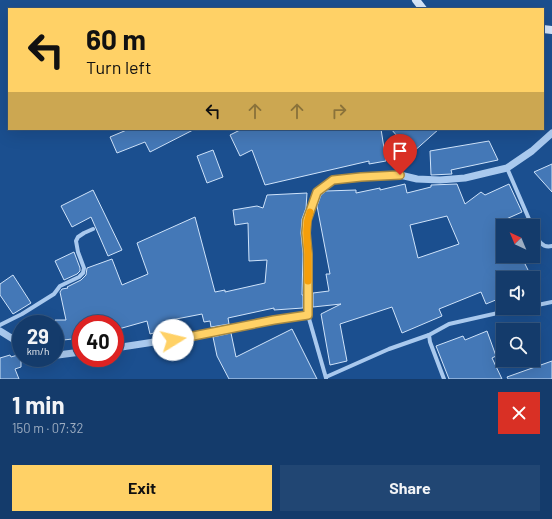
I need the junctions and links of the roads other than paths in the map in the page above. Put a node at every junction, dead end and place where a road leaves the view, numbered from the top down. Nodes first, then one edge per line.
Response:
1 (416, 0) edge
2 (422, 8) edge
3 (552, 133) edge
4 (507, 168) junction
5 (529, 219) edge
6 (93, 229) dead end
7 (540, 243) edge
8 (552, 246) edge
9 (552, 302) edge
10 (540, 305) edge
11 (496, 313) edge
12 (308, 315) junction
13 (0, 325) edge
14 (0, 331) edge
15 (429, 335) junction
16 (12, 338) edge
17 (124, 347) edge
18 (326, 378) edge
19 (444, 379) edge

1 - 2 main road
3 - 4 street
4 - 5 street
4 - 12 street
6 - 13 street
7 - 8 street
9 - 10 street
11 - 15 street
12 - 17 street
12 - 18 street
14 - 16 street
15 - 18 street
15 - 19 street

